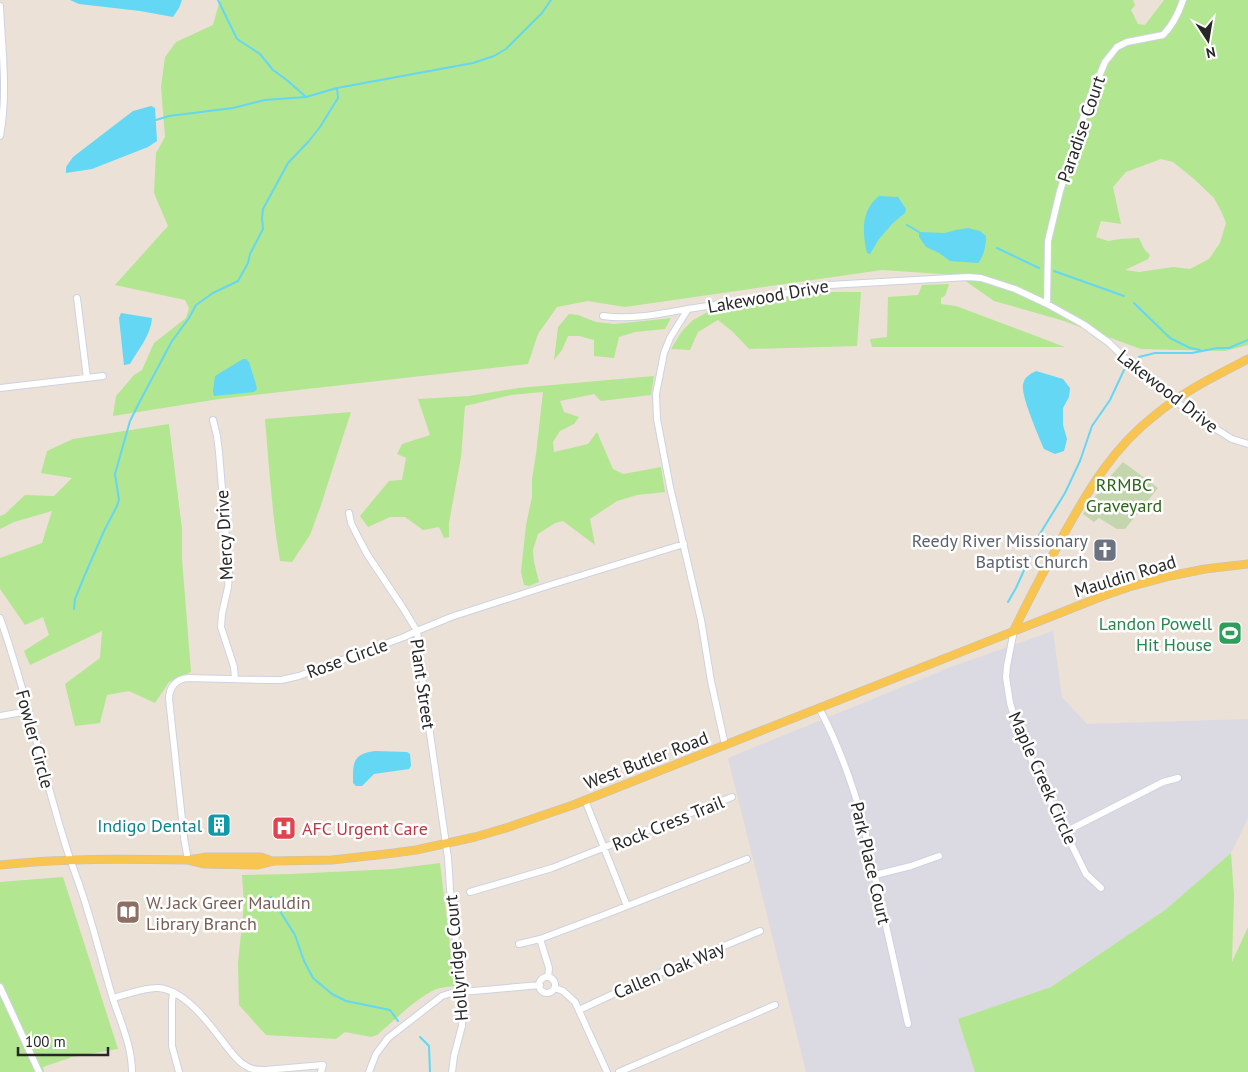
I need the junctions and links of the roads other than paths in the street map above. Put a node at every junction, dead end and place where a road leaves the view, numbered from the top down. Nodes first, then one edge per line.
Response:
1 (1183, 0) edge
2 (0, 6) edge
3 (0, 136) edge
4 (77, 298) dead end
5 (1047, 304) junction
6 (688, 309) junction
7 (603, 316) dead end
8 (1248, 359) edge
9 (103, 376) dead end
10 (87, 378) junction
11 (0, 388) edge
12 (1175, 401) junction
13 (213, 420) dead end
14 (1248, 444) edge
15 (349, 513) dead end
16 (684, 544) junction
17 (1248, 564) edge
18 (0, 618) edge
19 (2, 628) edge
20 (1014, 630) junction
21 (416, 631) junction
22 (235, 679) junction
23 (819, 708) junction
24 (28, 711) junction
25 (0, 716) edge
26 (725, 746) junction
27 (1178, 778) dead end
28 (732, 797) dead end
29 (585, 800) junction
30 (1065, 832) junction
31 (446, 843) junction
32 (604, 848) junction
33 (940, 856) dead end
34 (747, 859) dead end
35 (70, 860) junction
36 (188, 860) junction
37 (0, 866) edge
38 (875, 875) junction
39 (1101, 888) dead end
40 (470, 892) dead end
41 (627, 906) junction
42 (760, 931) dead end
43 (540, 939) junction
44 (519, 944) dead end
45 (548, 977) junction
46 (540, 985) junction
47 (0, 987) edge
48 (555, 988) junction
49 (173, 992) junction
50 (462, 992) junction
51 (113, 998) junction
52 (775, 1005) dead end
53 (579, 1010) junction
54 (908, 1024) dead end
55 (322, 1068) edge
56 (256, 1071) edge
57 (38, 1072) edge
58 (132, 1072) edge
59 (179, 1072) edge
60 (369, 1072) edge
61 (452, 1072) edge
62 (607, 1072) edge
63 (619, 1072) edge

1 - 5 street, Paradise Court
2 - 3 street
4 - 10 street
5 - 6 street, Lakewood Drive
5 - 12 street, Lakewood Drive
6 - 7 street
6 - 16 street, Lakewood Drive
8 - 12 main road
9 - 10 street
10 - 11 street
12 - 14 street, Lakewood Drive
12 - 20 main road
13 - 22 street, Mercy Drive
15 - 21 street, Plant Street
16 - 21 street, Rose Circle
16 - 26 street, Lakewood Drive
17 - 20 main road, Mauldin Road
18 - 19 street, Fowler Circle
19 - 24 street, Fowler Circle
20 - 23 main road, West Butler Road
20 - 30 street, Maple Creek Circle
21 - 22 street, Rose Circle
21 - 31 street, Plant Street
22 - 36 street, Rose Circle
23 - 26 main road, West Butler Road
23 - 38 street, Park Place Court
24 - 25 street
24 - 35 street, Fowler Circle
26 - 29 main road, West Butler Road
27 - 30 street
28 - 32 street, Rock Cress Trail
29 - 31 main road, West Butler Road
29 - 32 street
30 - 39 street, Maple Creek Circle
31 - 36 main road, West Butler Road
31 - 50 street, Hollyridge Court
32 - 40 street, Rock Cress Trail
32 - 41 street
33 - 38 street
34 - 41 street
35 - 36 main road, West Butler Road
35 - 37 main road, West Butler Road
35 - 51 street, Fowler Circle
38 - 54 street, Park Place Court
41 - 43 street
42 - 53 street, Callen Oak Way
43 - 44 street
43 - 45 street
45 - 46 street
45 - 48 street
46 - 48 street
46 - 50 street
47 - 57 street
48 - 53 street
49 - 51 street
49 - 56 street
49 - 59 street
50 - 60 street
50 - 61 street, Hollyridge Court
51 - 58 street, Fowler Circle
52 - 63 street
53 - 62 street
55 - 56 street

